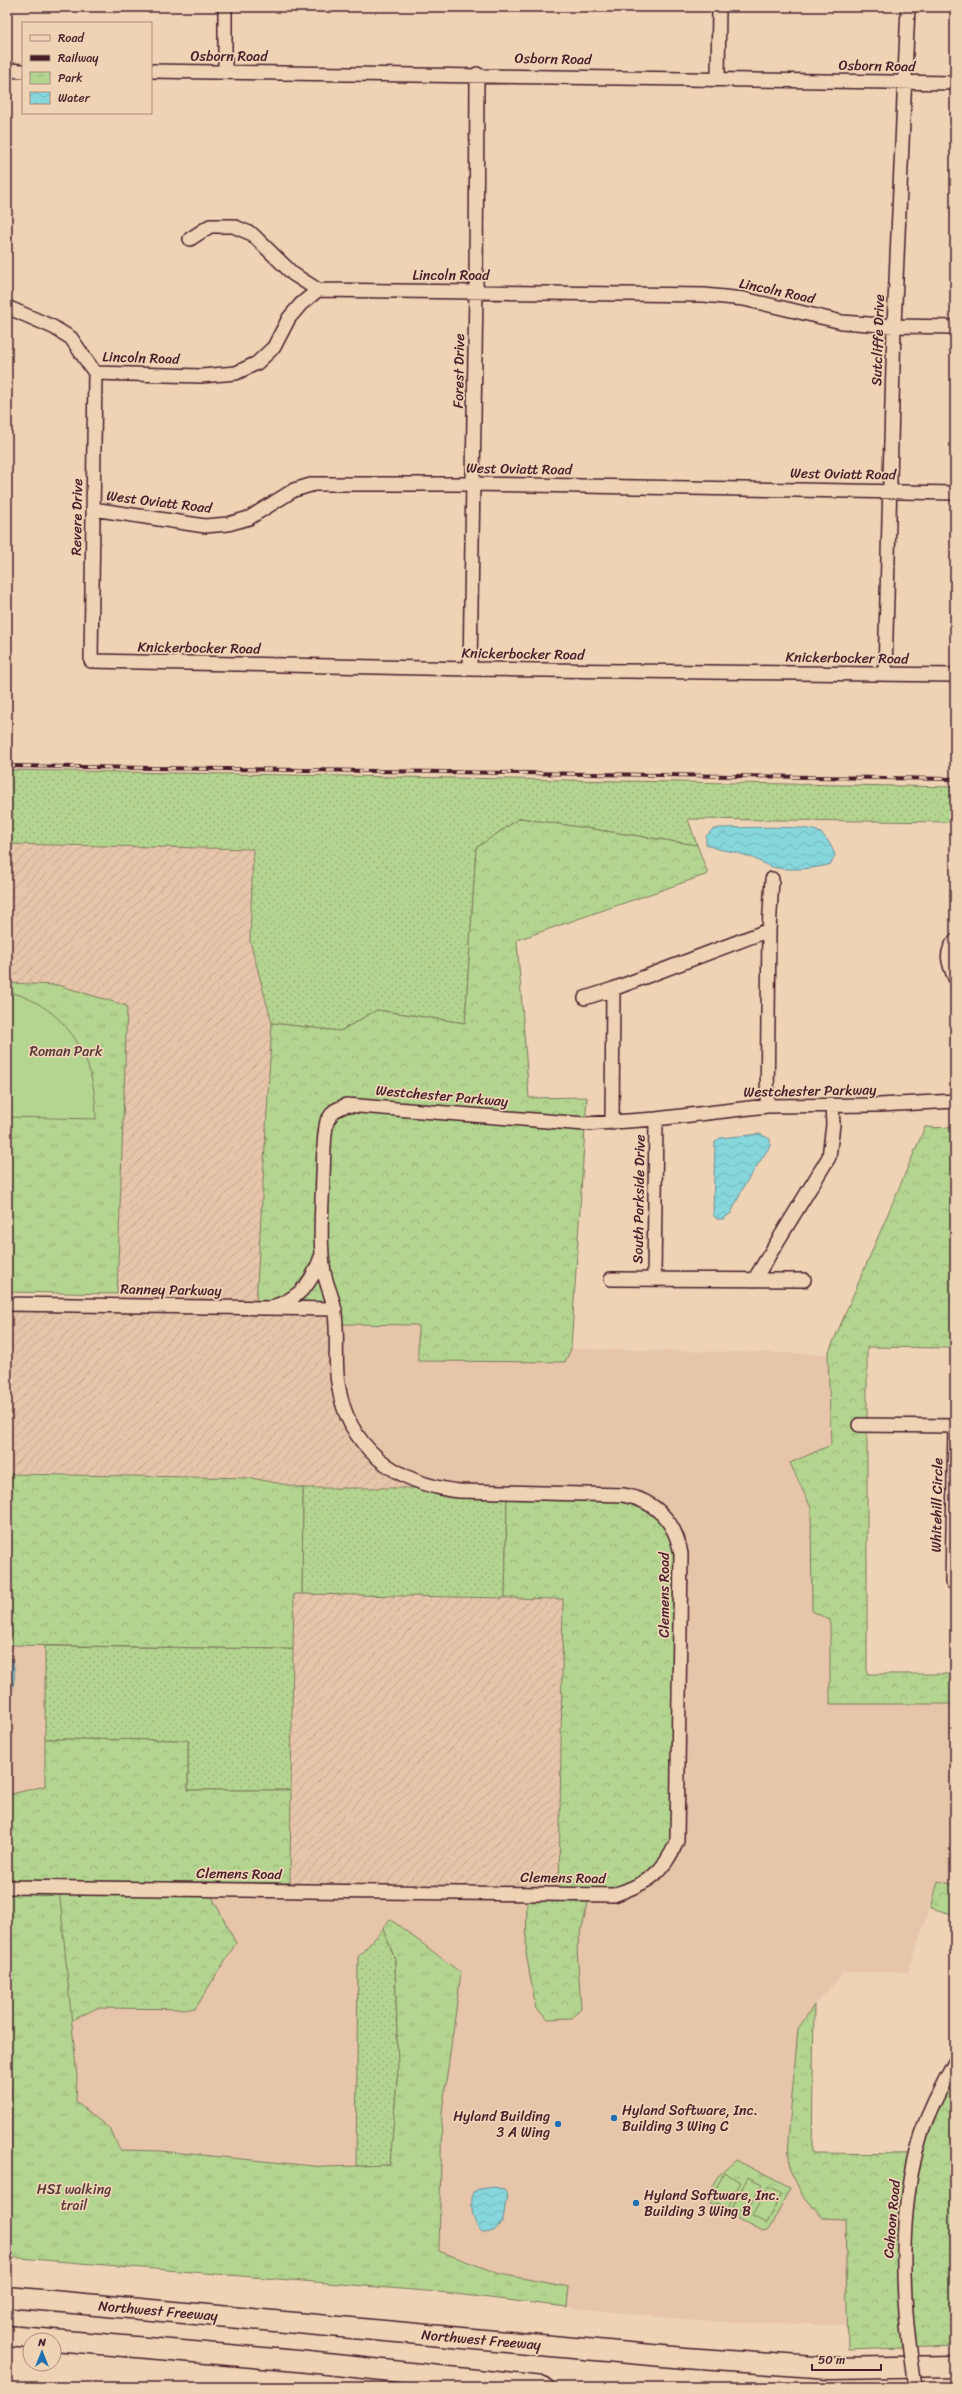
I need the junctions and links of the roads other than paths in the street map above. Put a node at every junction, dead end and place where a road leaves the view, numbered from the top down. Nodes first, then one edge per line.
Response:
1 (225, 7) edge
2 (719, 7) edge
3 (908, 7) edge
4 (7, 70) edge
5 (22, 70) edge
6 (152, 71) edge
7 (225, 72) junction
8 (477, 74) junction
9 (718, 78) junction
10 (904, 83) junction
11 (955, 83) edge
12 (190, 239) dead end
13 (318, 290) junction
14 (476, 291) junction
15 (7, 307) edge
16 (894, 326) junction
17 (955, 327) edge
18 (95, 373) junction
19 (472, 484) junction
20 (889, 491) junction
21 (955, 493) edge
22 (93, 509) junction
23 (91, 661) joint
24 (470, 669) junction
25 (885, 674) junction
26 (955, 675) edge
27 (772, 879) dead end
28 (769, 930) junction
29 (955, 941) edge
30 (955, 978) edge
31 (613, 989) junction
32 (585, 998) dead end
33 (955, 1101) edge
34 (832, 1105) junction
35 (767, 1106) junction
36 (656, 1119) junction
37 (612, 1123) junction
38 (322, 1256) junction
39 (612, 1279) dead end
40 (654, 1279) junction
41 (754, 1280) junction
42 (804, 1280) dead end
43 (7, 1304) edge
44 (270, 1308) junction
45 (335, 1309) junction
46 (859, 1424) dead end
47 (955, 1426) edge
48 (415, 1482) joint
49 (955, 1582) edge
50 (7, 1887) edge
51 (955, 2062) edge
52 (7, 2297) edge
53 (7, 2336) edge
54 (955, 2366) edge
55 (543, 2387) edge
56 (915, 2387) edge

1 - 7 street
2 - 9 street
3 - 10 street, Sutcliffe Drive
4 - 5 street
6 - 7 street, Osborn Road
7 - 8 street, Osborn Road
8 - 9 street, Osborn Road
8 - 14 street, Forest Drive
9 - 10 street, Osborn Road
10 - 11 street, Osborn Road
10 - 16 street, Sutcliffe Drive
12 - 13 street
13 - 14 street, Lincoln Road
13 - 18 street, Lincoln Road
14 - 16 street, Lincoln Road
14 - 19 street, Forest Drive
15 - 18 street, Lincoln Road
16 - 17 street, Lincoln Road
16 - 20 street, Sutcliffe Drive
18 - 22 street, Revere Drive
19 - 20 street, West Oviatt Road
19 - 22 street, West Oviatt Road
19 - 24 street, Forest Drive
20 - 21 street, West Oviatt Road
20 - 25 street, Sutcliffe Drive
22 - 23 street, Revere Drive
23 - 24 street, Knickerbocker Road
24 - 25 street, Knickerbocker Road
25 - 26 street, Knickerbocker Road
27 - 28 street
28 - 31 street
28 - 35 street
29 - 30 street
31 - 32 street
31 - 37 street
33 - 34 street, Westchester Parkway
34 - 35 street, Westchester Parkway
34 - 41 street
35 - 36 street, Westchester Parkway
36 - 37 street, Westchester Parkway
36 - 40 street, South Parkside Drive
37 - 38 street, Westchester Parkway
38 - 44 street
38 - 45 street, Westchester Parkway
39 - 40 street
40 - 41 street
41 - 42 street
43 - 44 street, Ranney Parkway
44 - 45 street, Ranney Parkway
45 - 48 street, Westchester Parkway
46 - 47 street
47 - 49 street, Whitehill Circle
48 - 50 street, Clemens Road
51 - 56 street, Cahoon Road, bridge
52 - 54 highway, Northwest Freeway
53 - 55 highway

